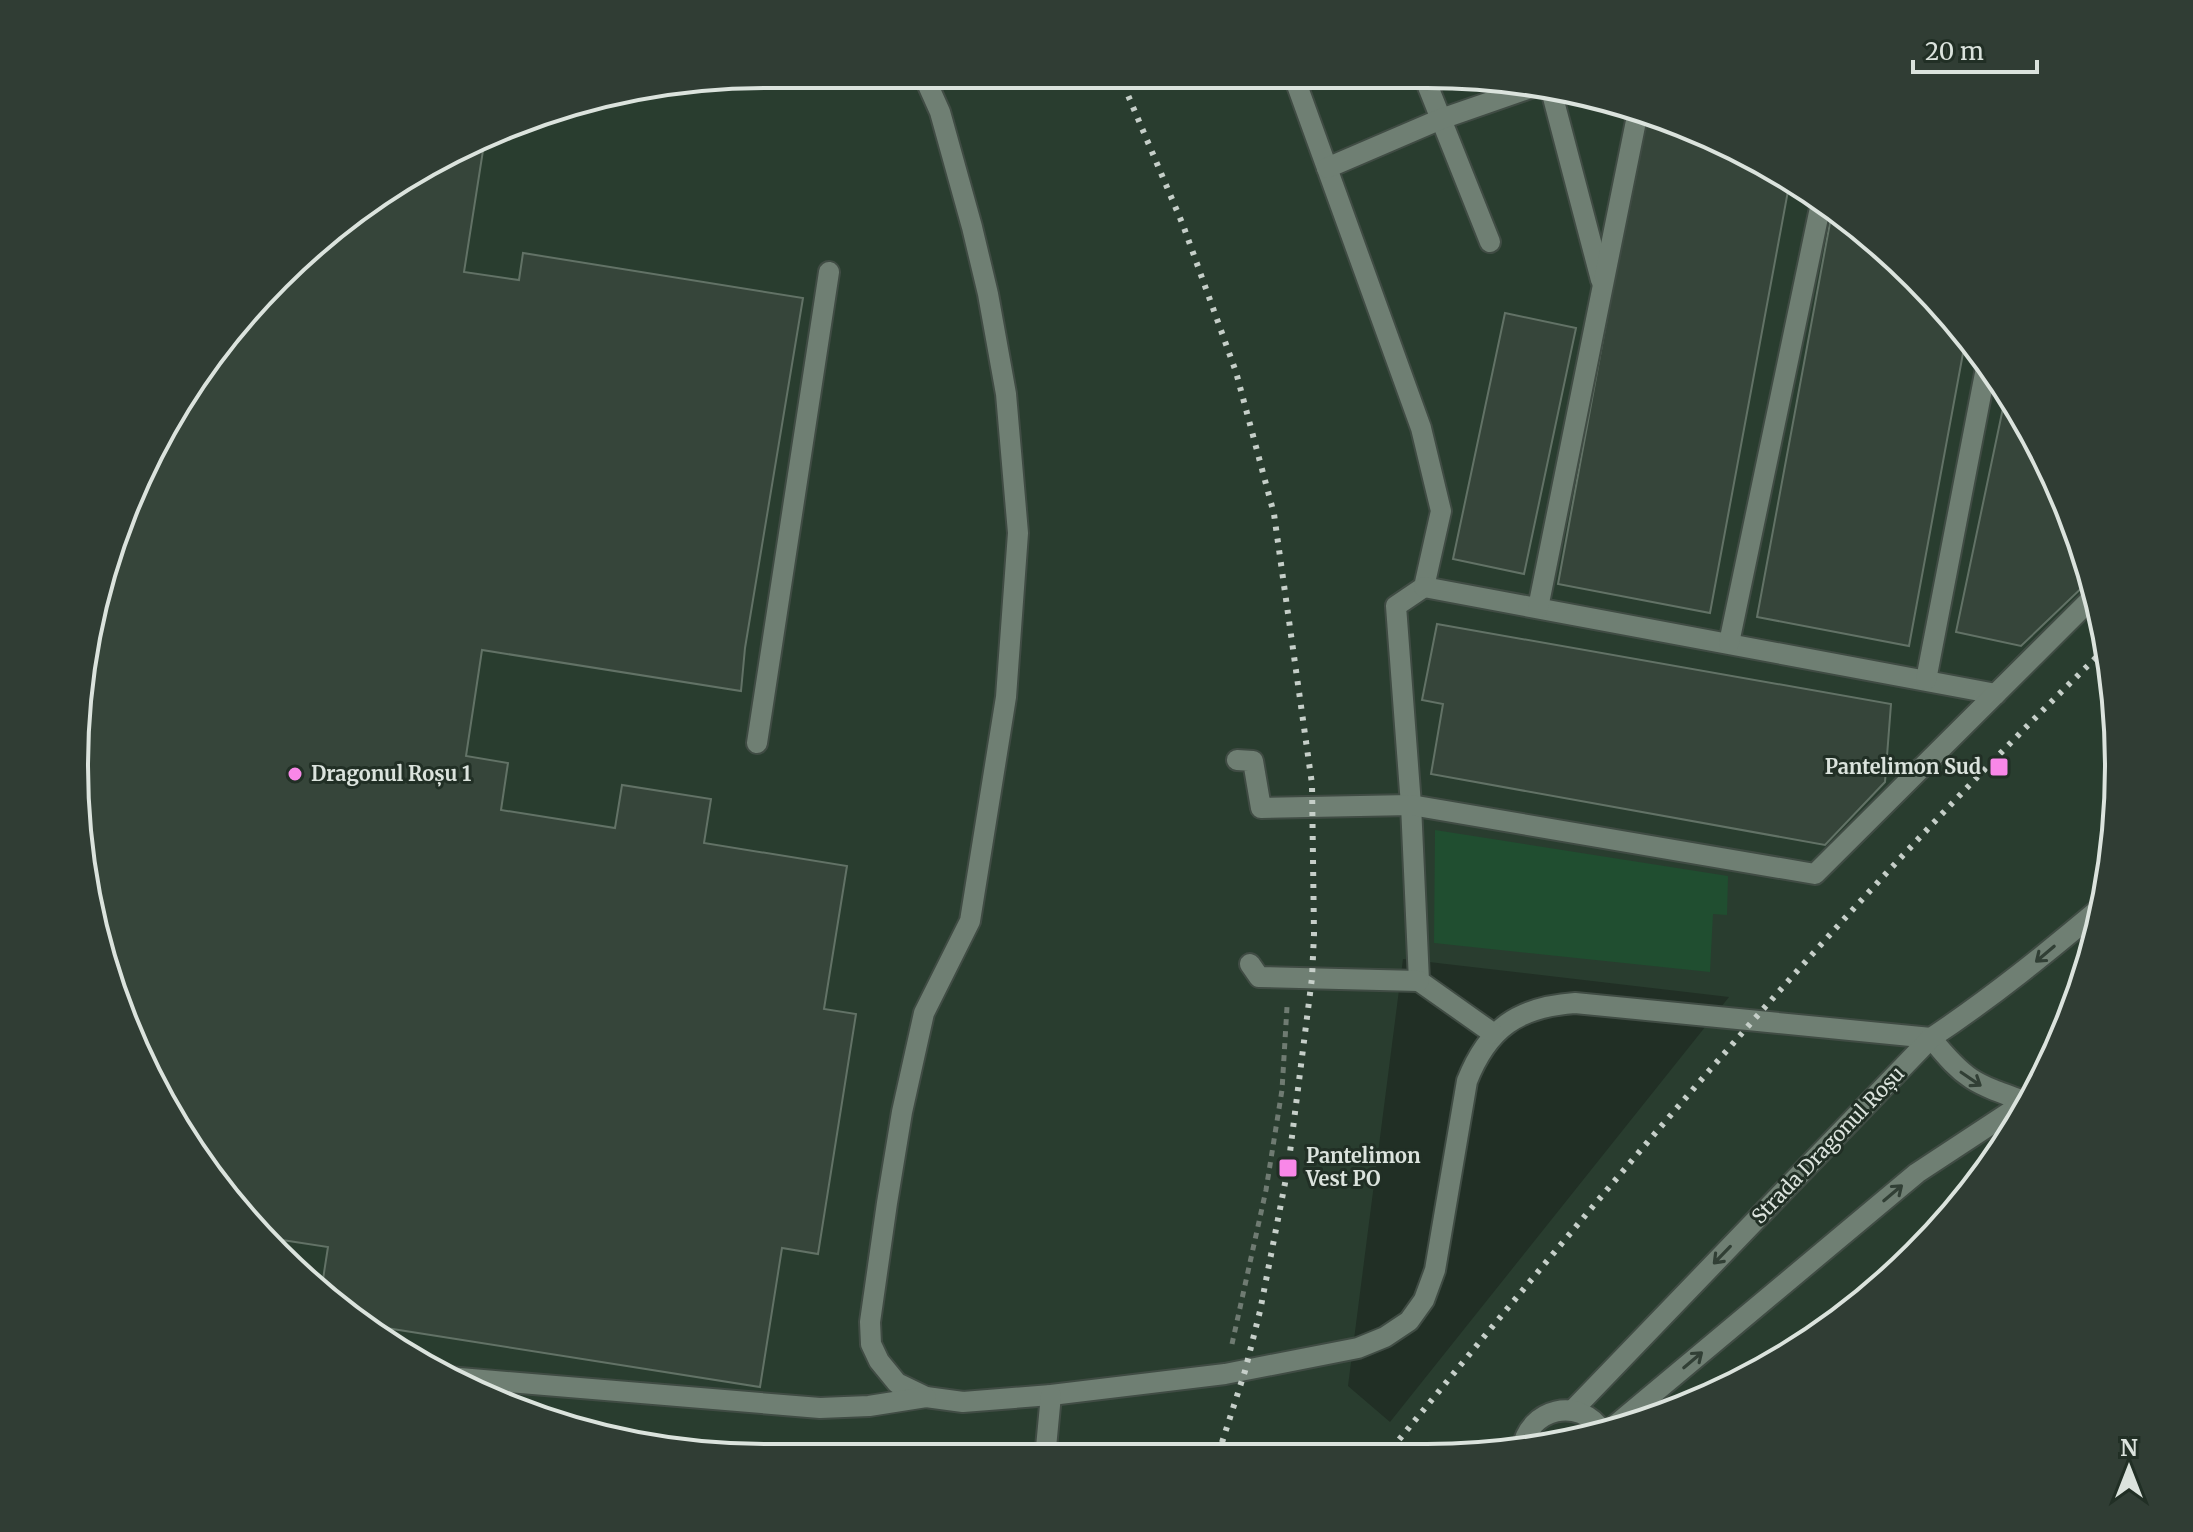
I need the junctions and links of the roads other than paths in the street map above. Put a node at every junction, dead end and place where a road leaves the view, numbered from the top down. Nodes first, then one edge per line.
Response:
1 (929, 88) edge
2 (1298, 88) edge
3 (1429, 88) edge
4 (1514, 94) edge
5 (1554, 100) edge
6 (1441, 119) junction
7 (1636, 121) edge
8 (1327, 168) junction
9 (1819, 213) edge
10 (1490, 242) dead end
11 (829, 272) dead end
12 (1603, 286) junction
13 (1984, 379) edge
14 (1424, 587) junction
15 (2085, 605) edge
16 (1538, 608) junction
17 (1729, 643) junction
18 (1926, 680) junction
19 (1996, 694) junction
20 (757, 743) dead end
21 (1237, 760) dead end
22 (1411, 805) junction
23 (2087, 919) edge
24 (1250, 964) dead end
25 (1419, 981) junction
26 (1494, 1034) junction
27 (1931, 1038) junction
28 (2019, 1097) edge
29 (2011, 1110) edge
30 (479, 1380) edge
31 (1051, 1395) junction
32 (926, 1397) junction
33 (1653, 1405) edge
34 (1573, 1410) junction
35 (1597, 1422) edge
36 (1526, 1436) edge
37 (1046, 1444) edge

1 - 32 street
2 - 8 street
3 - 6 street
4 - 6 street
5 - 12 street
6 - 8 street
6 - 10 street
7 - 12 street
8 - 14 street
9 - 17 street
11 - 20 street
12 - 16 street
13 - 18 street
14 - 16 street
14 - 22 street
15 - 19 street
16 - 17 street
17 - 18 street
18 - 19 street
19 - 22 street
21 - 22 street
22 - 25 street
23 -> 27 street, Strada Dragonul Roșu
24 - 25 street
25 - 26 street
26 - 27 street
26 - 31 street
27 -> 28 street
27 -> 34 street, Strada Dragonul Roșu
33 -> 29 street
30 - 32 street
31 - 32 street
31 - 37 street
34 - 35 street
34 - 36 street

